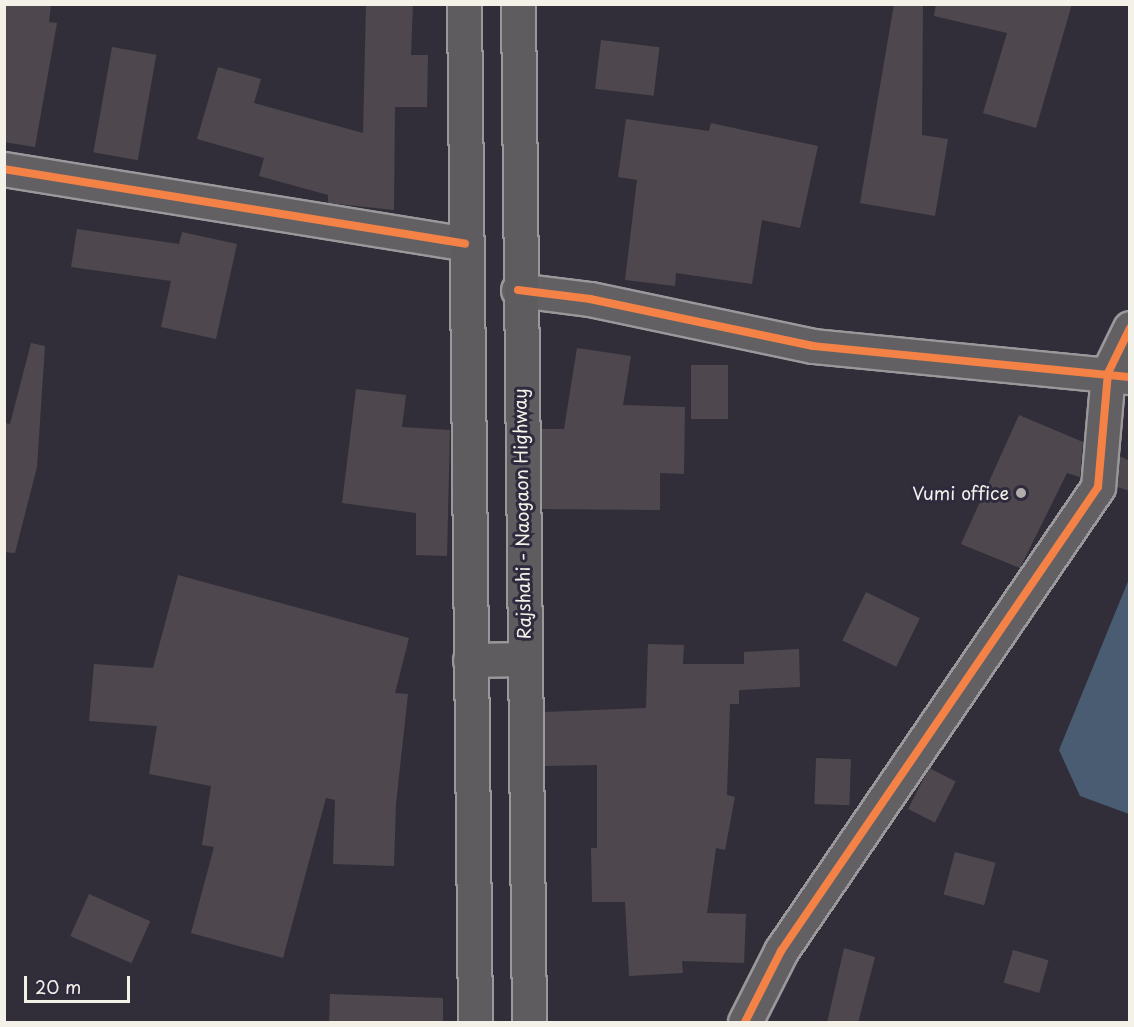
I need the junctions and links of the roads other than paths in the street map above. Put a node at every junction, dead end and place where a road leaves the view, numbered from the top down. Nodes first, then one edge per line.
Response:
1 (464, 4) edge
2 (518, 4) edge
3 (4, 169) edge
4 (465, 244) junction
5 (519, 290) junction
6 (1130, 328) edge
7 (1119, 375) edge
8 (524, 659) junction
9 (470, 660) junction
10 (475, 1023) edge
11 (529, 1023) edge
12 (745, 1023) edge

1 - 4 main road
2 - 5 main road, Rajshahi - Naogaon Highway
3 - 4 street
4 - 9 main road
5 - 7 street
5 - 8 main road, Rajshahi - Naogaon Highway
6 - 7 street
7 - 12 street
8 - 9 main road
8 - 11 main road, Rajshahi - Naogaon Highway
9 - 10 main road

